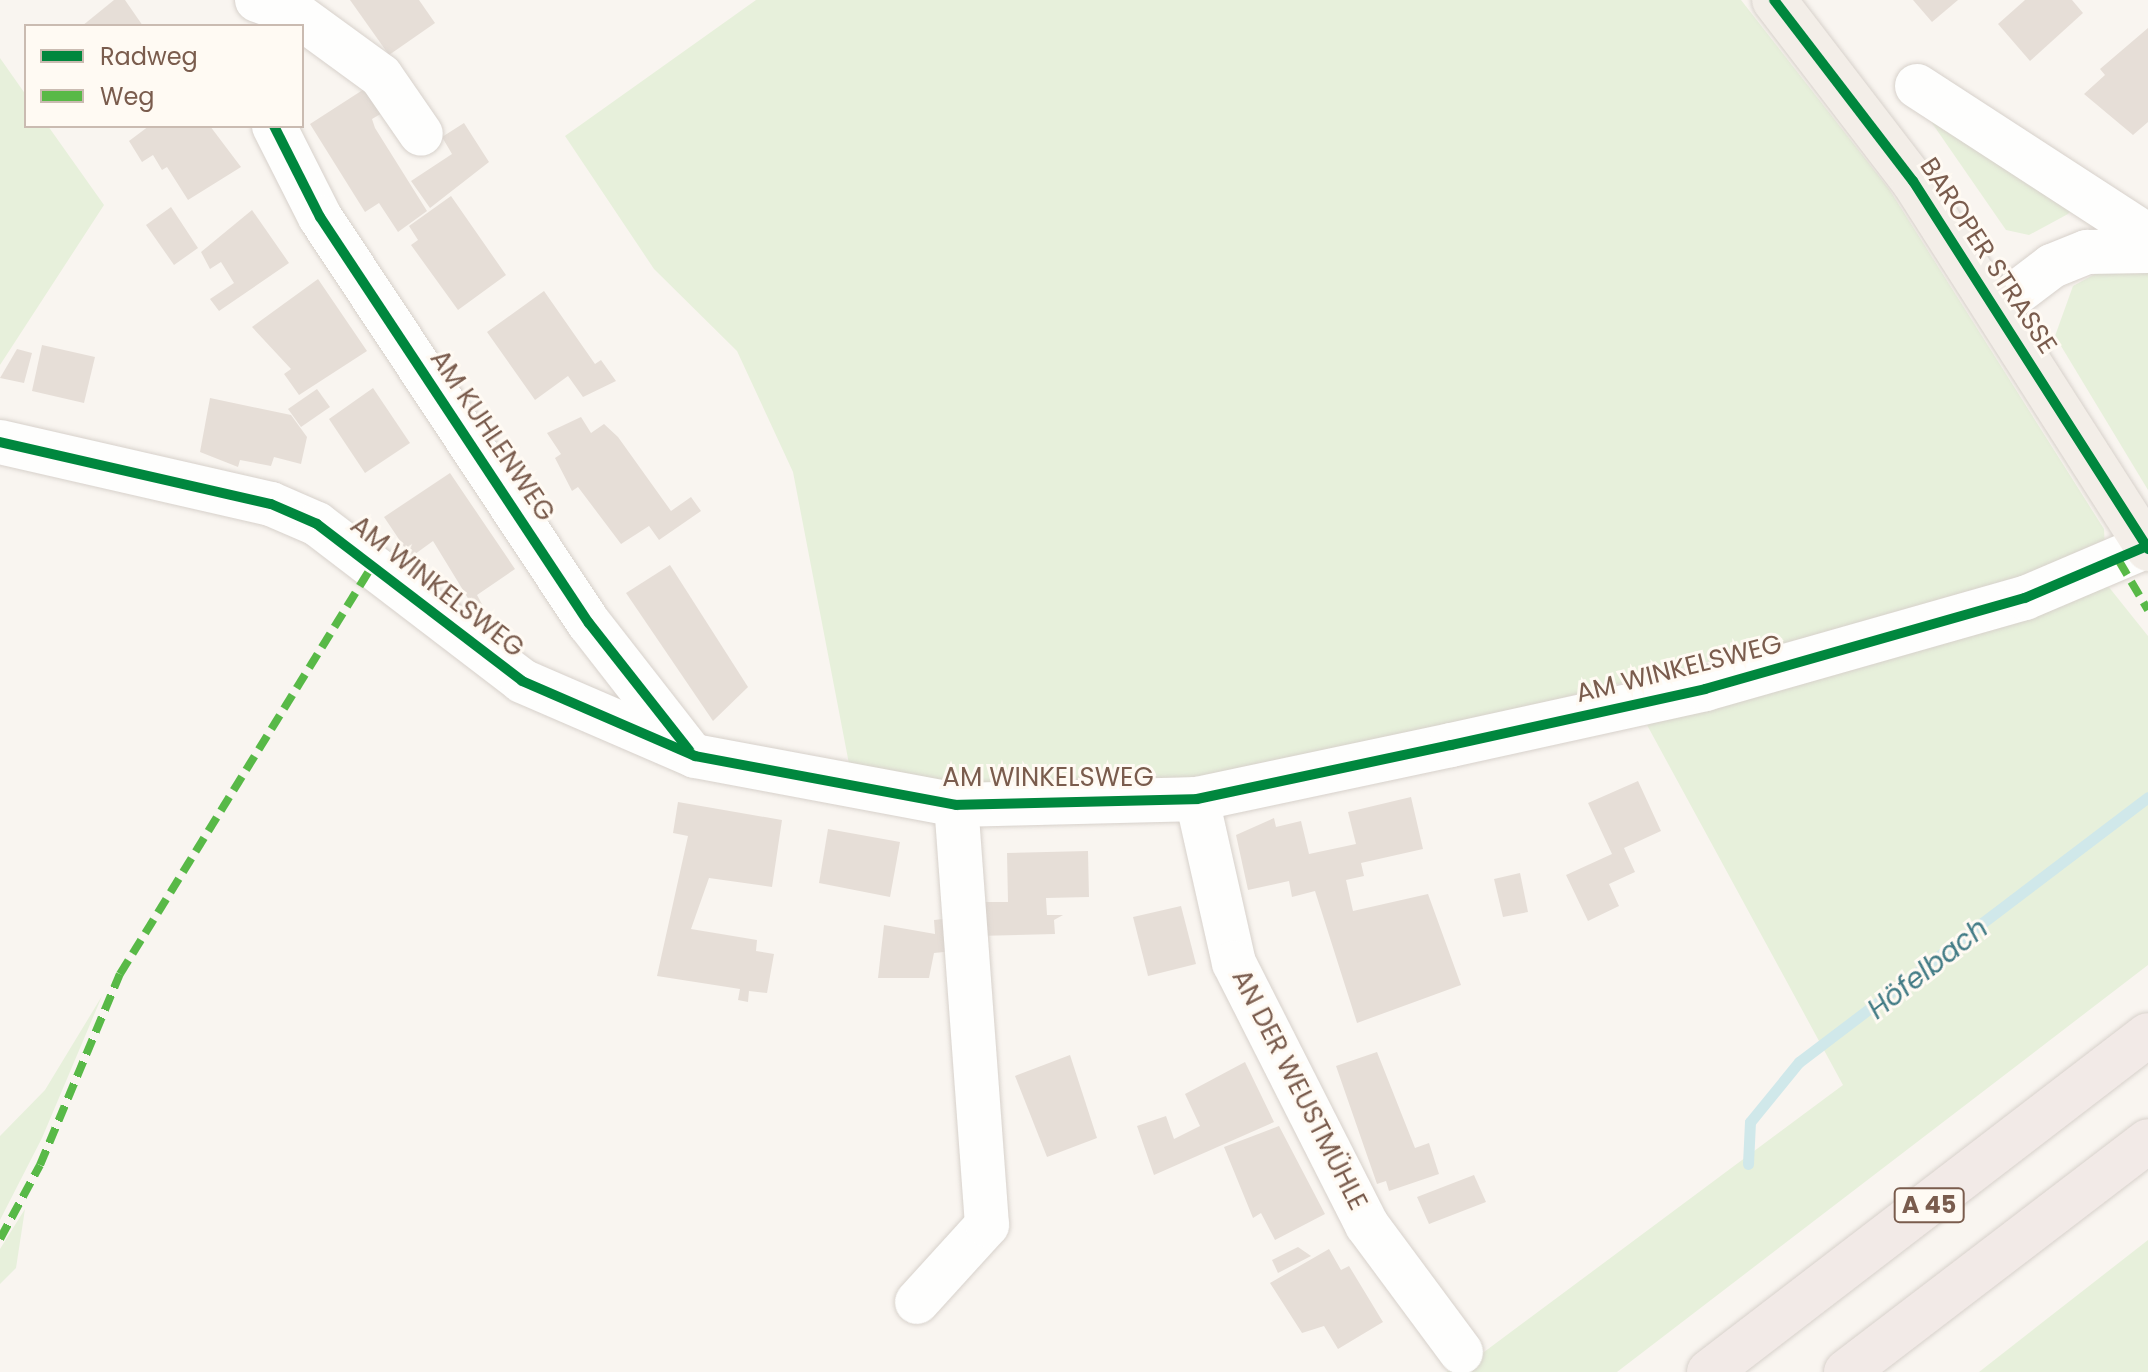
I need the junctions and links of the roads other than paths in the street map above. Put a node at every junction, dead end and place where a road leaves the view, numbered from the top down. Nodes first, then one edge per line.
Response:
1 (239, 0) edge
2 (257, 0) edge
3 (1774, 0) edge
4 (246, 24) edge
5 (1917, 86) dead end
6 (275, 128) edge
7 (421, 134) dead end
8 (2148, 236) edge
9 (2148, 251) edge
10 (1998, 307) junction
11 (0, 442) edge
12 (2147, 548) edge
13 (695, 756) junction
14 (1197, 799) junction
15 (956, 805) junction
16 (2148, 1035) edge
17 (2148, 1141) edge
18 (917, 1302) dead end
19 (1461, 1352) dead end
20 (1709, 1372) edge
21 (1846, 1372) edge

1 - 4 street
2 - 7 street
3 - 10 main road, BAROPER STRASSE
5 - 8 street
6 - 13 street, AM KUHLENWEG
9 - 10 street, BAROPER STRASSE
10 - 12 main road, BAROPER STRASSE
11 - 13 street, AM WINKELSWEG
12 - 14 street, AM WINKELSWEG
13 - 15 street, AM WINKELSWEG
14 - 15 street, AM WINKELSWEG
14 - 19 street, AN DER WEUSTMÜHLE
15 - 18 street
16 - 20 highway, A 45
17 - 21 highway

